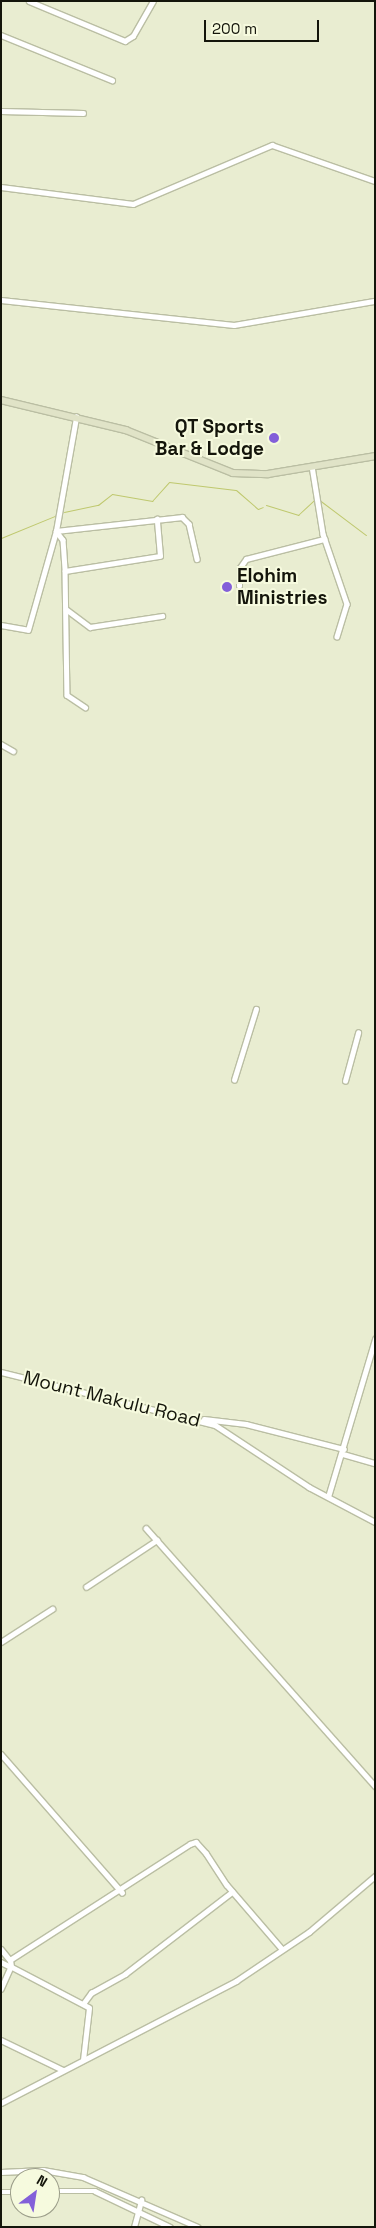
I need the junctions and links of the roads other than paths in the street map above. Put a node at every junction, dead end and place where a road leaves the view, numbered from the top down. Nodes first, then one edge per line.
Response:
1 (29, 1) edge
2 (153, 1) edge
3 (1, 34) edge
4 (112, 80) dead end
5 (1, 111) edge
6 (83, 113) dead end
7 (375, 181) edge
8 (1, 187) edge
9 (1, 300) edge
10 (375, 301) edge
11 (1, 400) edge
12 (76, 416) junction
13 (375, 456) edge
14 (312, 466) junction
15 (157, 520) junction
16 (56, 531) junction
17 (324, 539) junction
18 (197, 558) dead end
19 (65, 571) junction
20 (239, 586) dead end
21 (66, 609) junction
22 (162, 616) dead end
23 (1, 625) edge
24 (337, 636) dead end
25 (84, 706) dead end
26 (1, 744) edge
27 (13, 751) dead end
28 (256, 1009) dead end
29 (358, 1033) dead end
30 (234, 1080) dead end
31 (345, 1081) dead end
32 (375, 1339) edge
33 (1, 1372) edge
34 (198, 1418) junction
35 (343, 1451) junction
36 (375, 1463) edge
37 (328, 1498) junction
38 (375, 1522) edge
39 (146, 1528) dead end
40 (157, 1540) junction
41 (86, 1587) dead end
42 (52, 1609) dead end
43 (1, 1642) edge
44 (1, 1754) edge
45 (375, 1786) edge
46 (375, 1876) edge
47 (122, 1892) junction
48 (232, 1892) junction
49 (1, 1949) edge
50 (282, 1950) junction
51 (10, 1960) junction
52 (1, 1962) edge
53 (11, 1966) junction
54 (1, 1989) edge
55 (83, 2004) junction
56 (1, 2040) edge
57 (83, 2060) junction
58 (63, 2070) junction
59 (1, 2104) edge
60 (1, 2172) edge
61 (60, 2191) edge
62 (141, 2200) junction
63 (138, 2212) junction
64 (134, 2227) edge
65 (170, 2227) edge
66 (198, 2227) edge

1 - 2 street
3 - 4 street
5 - 6 street
7 - 8 street
9 - 10 street
11 - 12 street
12 - 14 street
12 - 16 street
13 - 14 street
14 - 17 street
15 - 16 street
15 - 18 street
15 - 19 street
16 - 19 street
16 - 23 street
17 - 20 street
17 - 24 street
19 - 21 street
21 - 22 street
21 - 25 street
26 - 27 street
28 - 30 street
29 - 31 street
32 - 35 street
33 - 34 street, Mount Makulu Road
34 - 35 street
34 - 37 street, Mount Makulu Road
35 - 36 street
35 - 37 street
37 - 38 street, Mount Makulu Road
39 - 40 street
40 - 41 street
40 - 45 street
42 - 43 street
44 - 47 street
46 - 50 street
47 - 48 street
47 - 51 street
48 - 50 street
48 - 55 street
49 - 51 street
50 - 57 street
51 - 53 street
52 - 53 street
53 - 54 street
53 - 55 street
55 - 57 street
56 - 58 street
57 - 58 street
58 - 59 street
60 - 62 street
61 - 63 street
62 - 63 street
62 - 66 street
63 - 64 street
63 - 65 street

